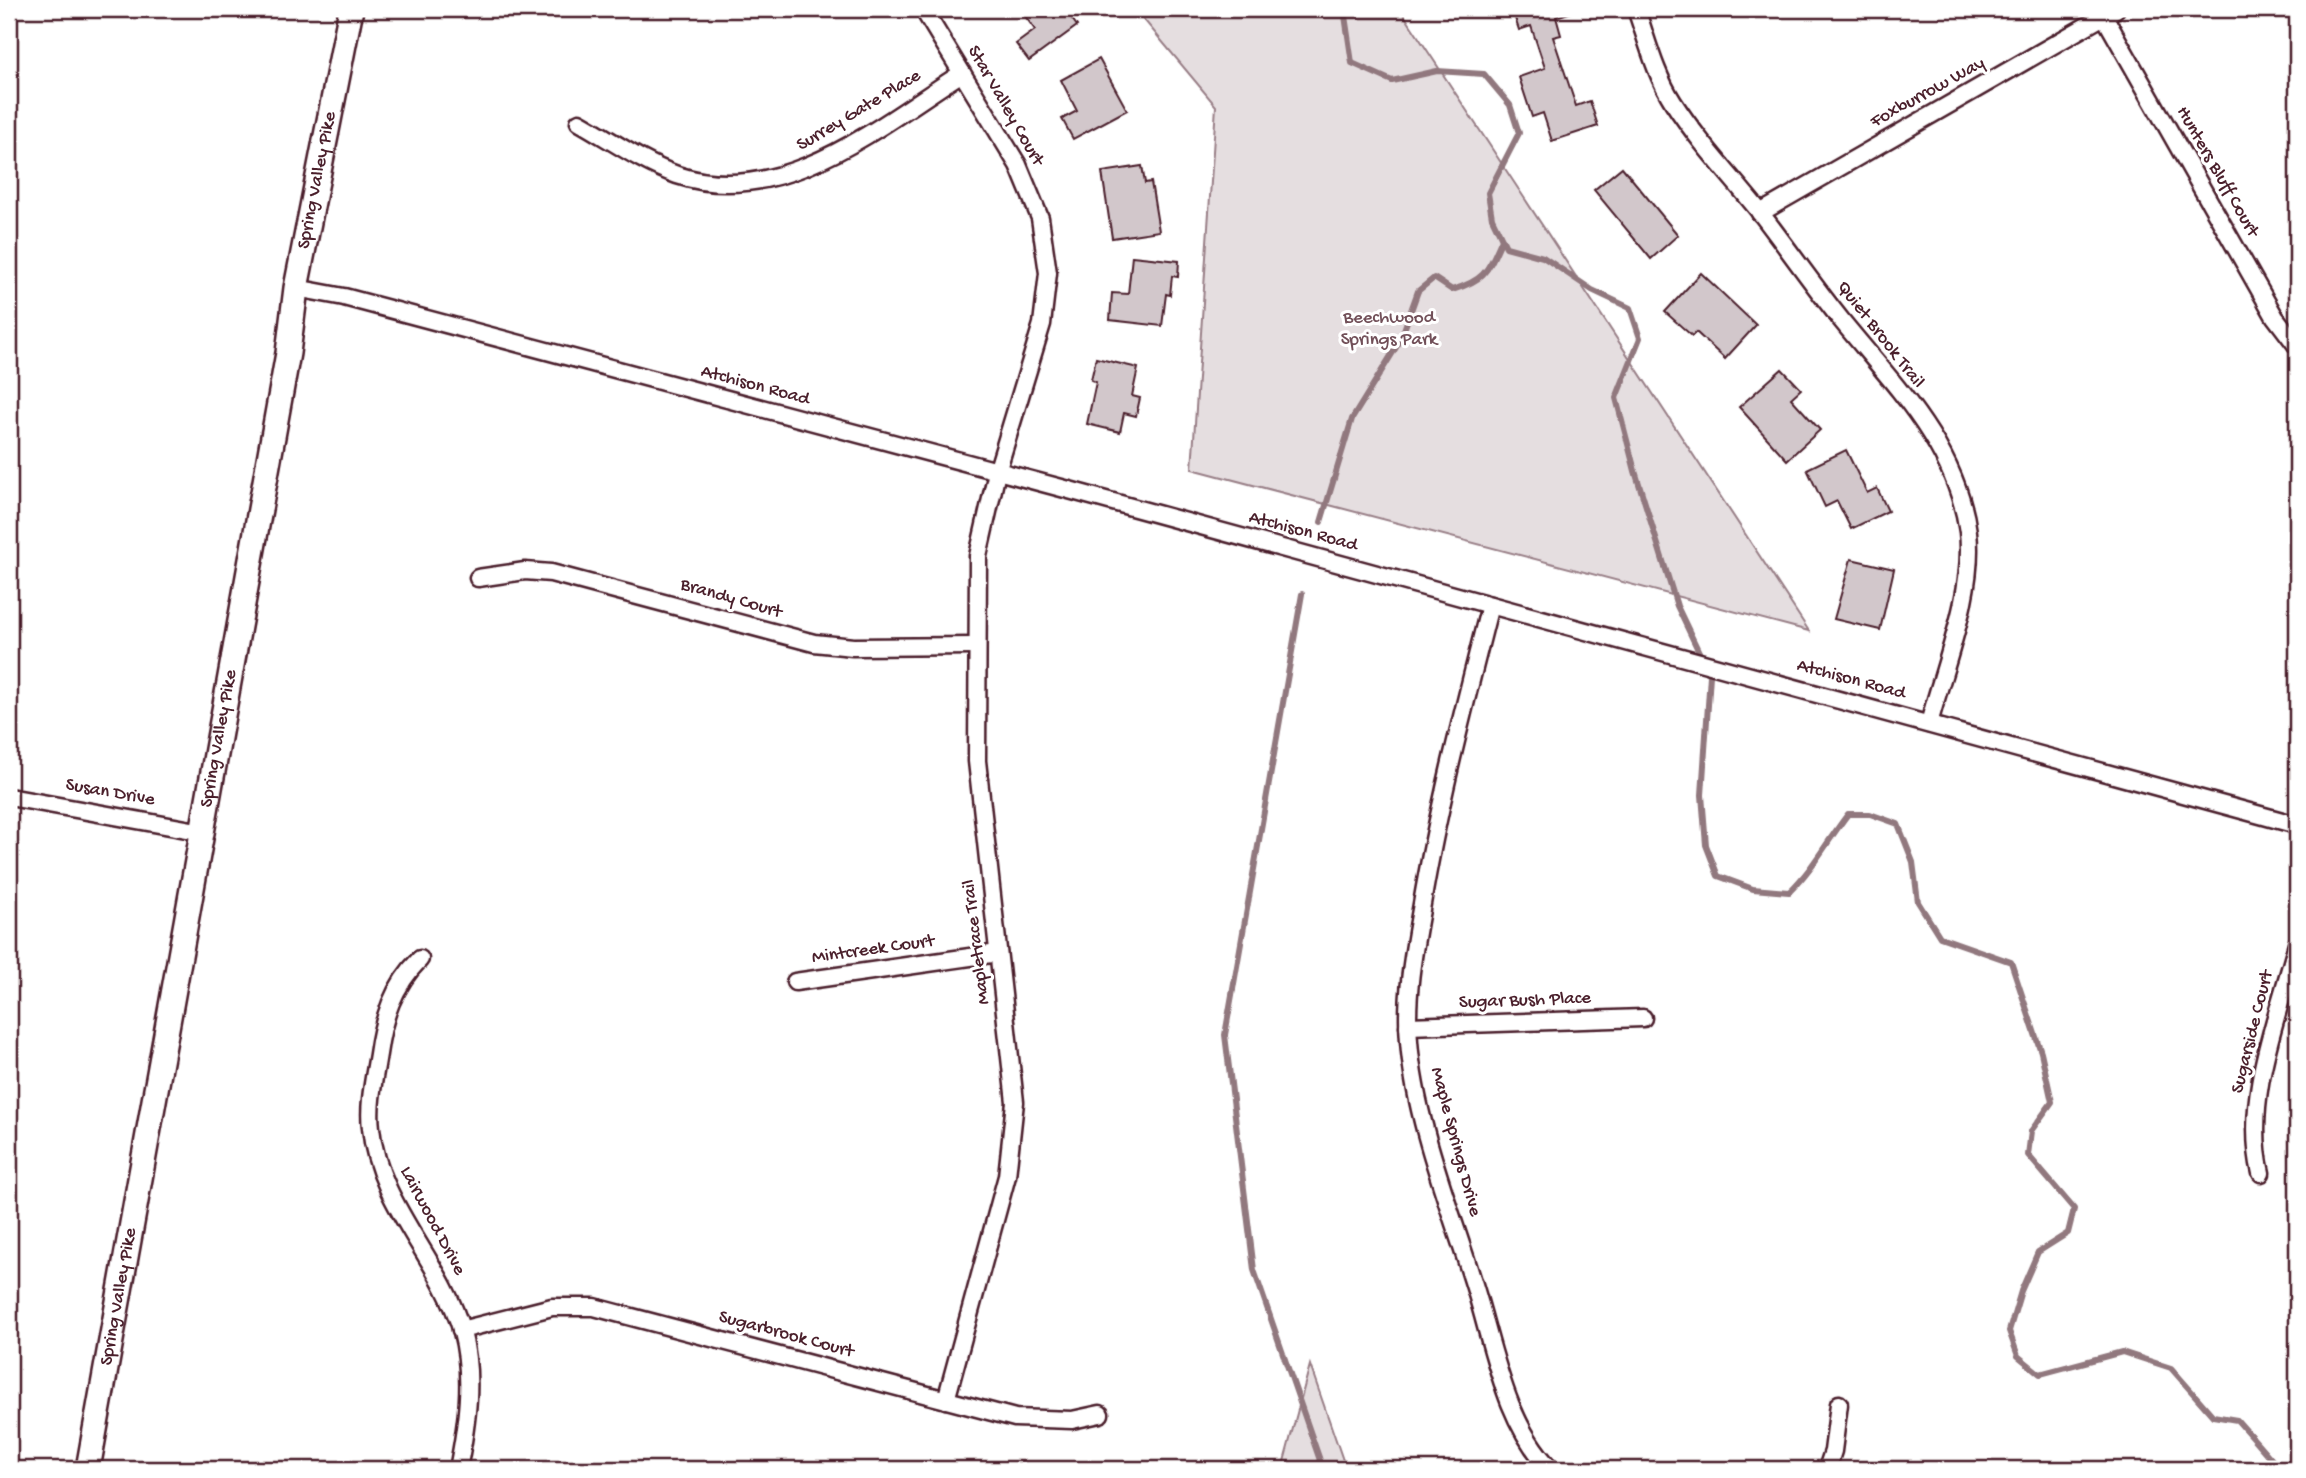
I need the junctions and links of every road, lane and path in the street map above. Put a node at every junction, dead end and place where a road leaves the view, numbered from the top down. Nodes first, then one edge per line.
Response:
1 (351, 9) edge
2 (923, 9) edge
3 (1636, 9) edge
4 (2110, 12) edge
5 (962, 74) junction
6 (579, 122) dead end
7 (1760, 213) junction
8 (296, 288) junction
9 (2297, 346) edge
10 (997, 472) junction
11 (478, 578) dead end
12 (1490, 605) junction
13 (976, 646) junction
14 (1929, 723) junction
15 (9, 796) edge
16 (2297, 825) edge
17 (202, 831) junction
18 (2297, 944) edge
19 (998, 953) junction
20 (420, 959) dead end
21 (795, 982) dead end
22 (1643, 1018) dead end
23 (1408, 1026) junction
24 (2261, 1173) dead end
25 (461, 1330) junction
26 (946, 1400) junction
27 (1839, 1404) dead end
28 (1100, 1415) dead end
29 (88, 1469) edge
30 (458, 1469) edge
31 (1551, 1469) edge
32 (1827, 1469) edge

1 - 8 street, Spring Valley Pike
2 - 5 street, Star Valley Court
3 - 7 street, Quiet Brook Trail
4 - 7 street, Foxburrow Way
4 - 9 street, Hunters Bluff Court
5 - 6 street, Surrey Gate Place
5 - 10 street, Star Valley Court
7 - 14 street, Quiet Brook Trail
8 - 10 street, Atchison Road
8 - 17 street, Spring Valley Pike
10 - 12 street, Atchison Road
10 - 13 street, Mapletrace Trail
11 - 13 street, Brandy Court
12 - 14 street, Atchison Road
12 - 23 street, Maple Springs Drive
13 - 19 street, Mapletrace Trail
14 - 16 street, Atchison Road
15 - 17 street, Susan Drive
17 - 29 street, Spring Valley Pike
18 - 24 street, Sugarside Court
19 - 21 street, Mintcreek Court
19 - 26 street, Mapletrace Trail
20 - 25 street, Lairwood Drive
22 - 23 street, Sugar Bush Place
23 - 31 street, Maple Springs Drive
25 - 26 street, Sugarbrook Court
25 - 30 street, Lairwood Drive
26 - 28 street, Sugarbrook Court
27 - 32 street

